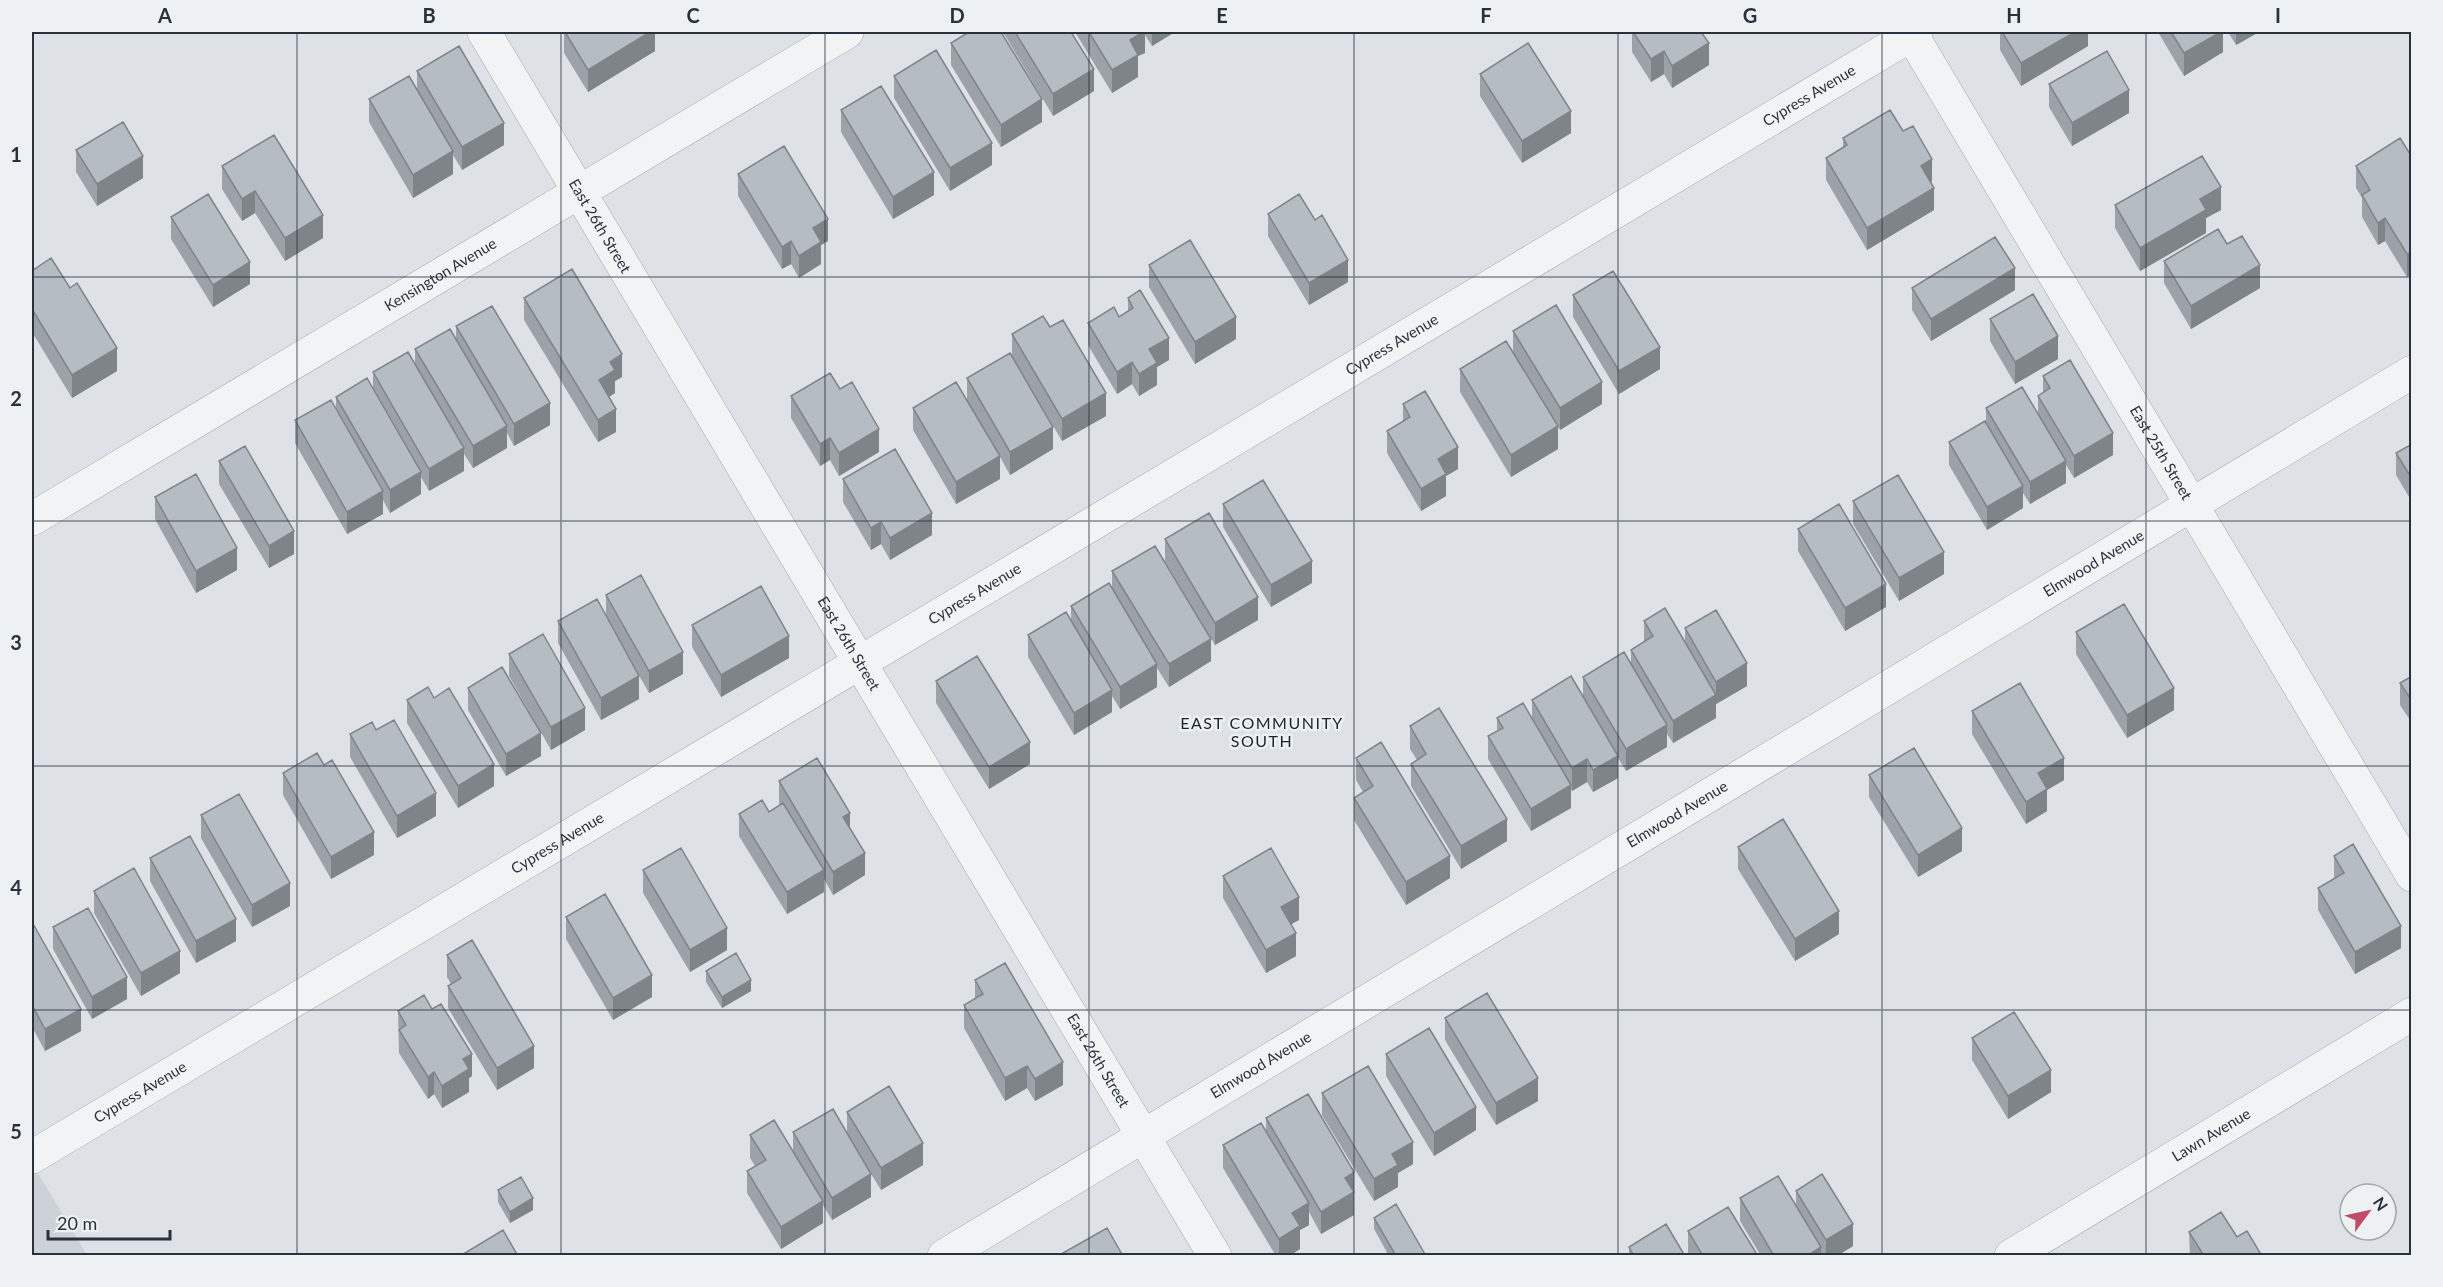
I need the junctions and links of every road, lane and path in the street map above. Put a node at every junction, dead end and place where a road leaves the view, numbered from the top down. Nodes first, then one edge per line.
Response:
1 (484, 32) edge
2 (848, 32) edge
3 (1913, 32) edge
4 (579, 193) junction
5 (2412, 372) edge
6 (2191, 503) junction
7 (32, 519) edge
8 (860, 663) junction
9 (2412, 875) edge
10 (2412, 1014) edge
11 (1143, 1136) junction
12 (32, 1157) edge
13 (944, 1256) edge
14 (1215, 1256) edge
15 (2011, 1256) edge

1 - 4 street, East 26th Street
2 - 4 street, Kensington Avenue
3 - 6 street, East 25th Street
3 - 8 street, Cypress Avenue
4 - 7 street, Kensington Avenue
4 - 8 street, East 26th Street
5 - 6 street, Elmwood Avenue
6 - 9 street, East 25th Street
6 - 11 street, Elmwood Avenue
8 - 11 street, East 26th Street
8 - 12 street, Cypress Avenue
10 - 15 street, Lawn Avenue
11 - 13 street, Elmwood Avenue
11 - 14 street, East 26th Street

